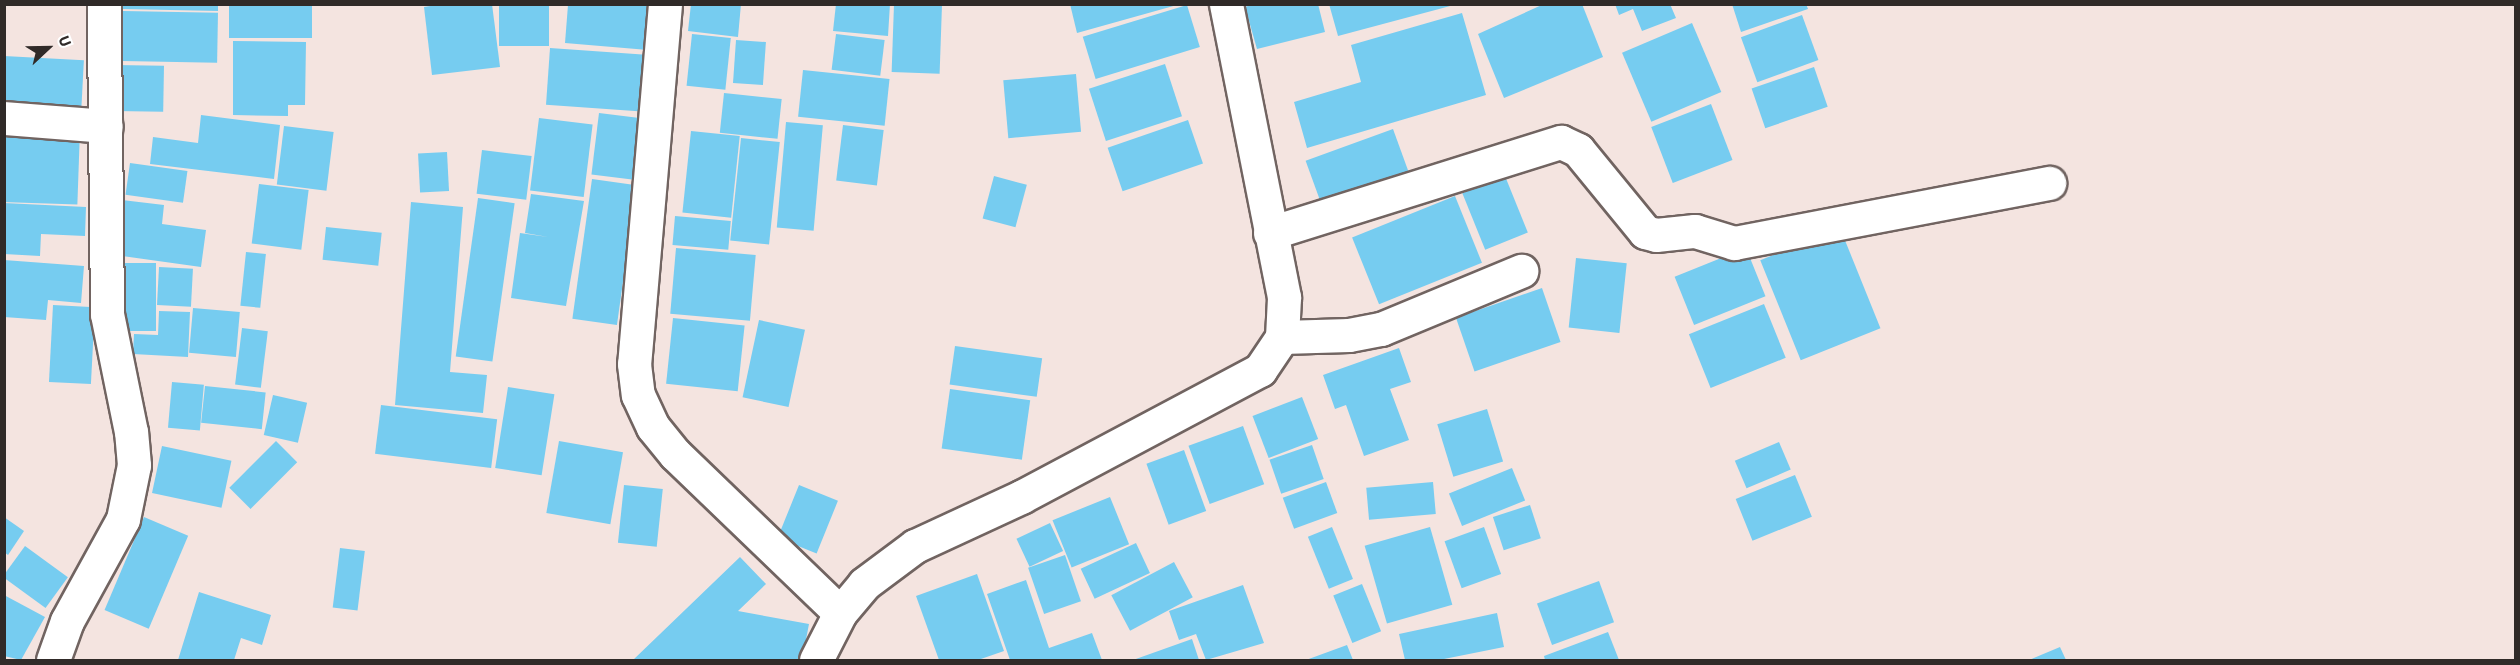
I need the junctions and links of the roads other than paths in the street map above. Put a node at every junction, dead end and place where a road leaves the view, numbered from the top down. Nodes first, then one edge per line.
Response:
1 (104, 4) edge
2 (665, 4) edge
3 (1226, 4) edge
4 (4, 118) edge
5 (106, 126) junction
6 (2049, 183) dead end
7 (1270, 233) junction
8 (1521, 271) dead end
9 (1282, 337) junction
10 (840, 613) junction
11 (53, 660) edge
12 (816, 660) edge

1 - 5 street
2 - 10 street
3 - 7 street
4 - 5 street
5 - 11 street
6 - 7 street
7 - 9 street
8 - 9 street
9 - 10 street
10 - 12 street

